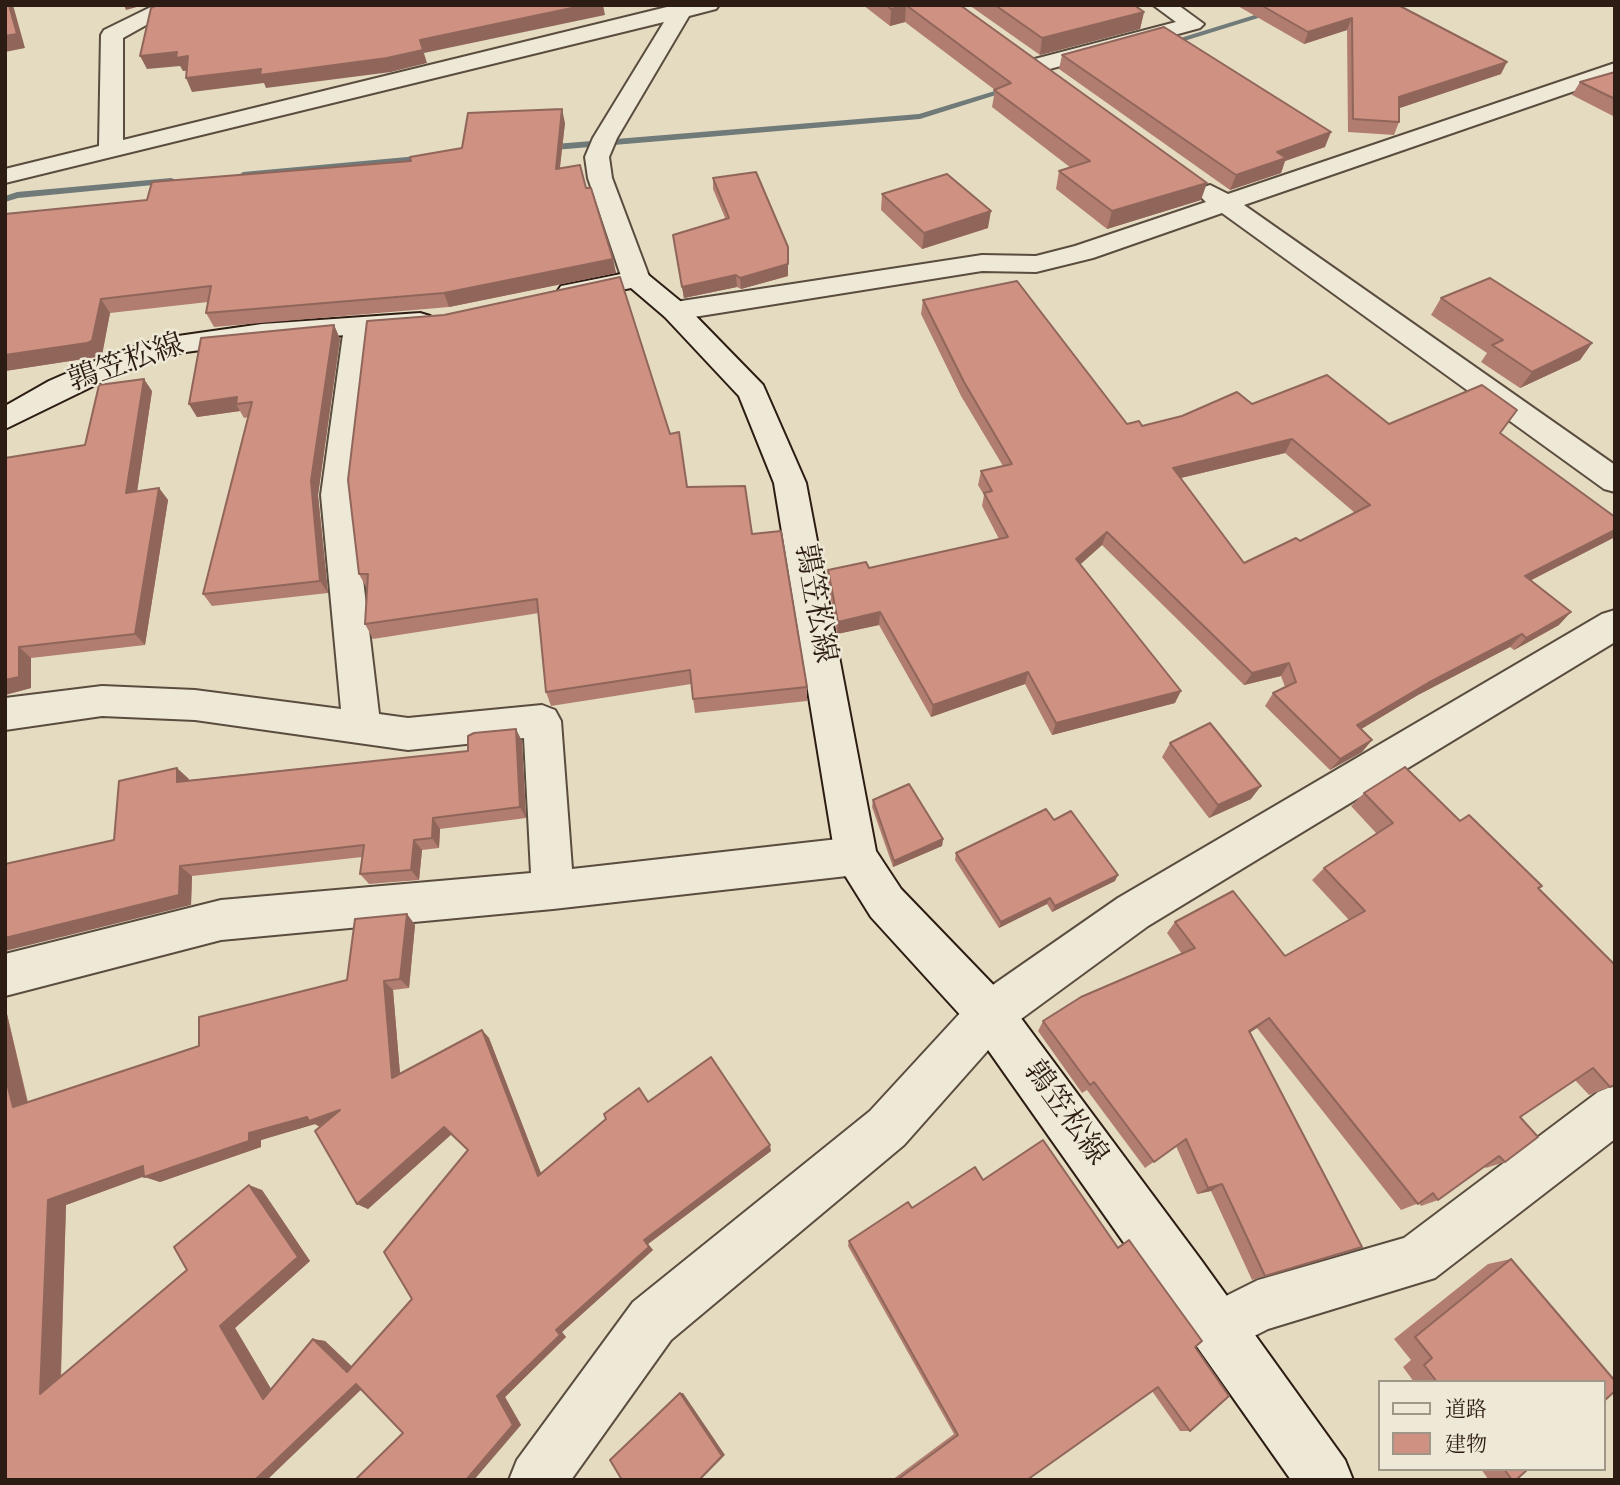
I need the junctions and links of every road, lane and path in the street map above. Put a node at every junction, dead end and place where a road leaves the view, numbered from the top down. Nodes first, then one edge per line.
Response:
1 (172, 5) edge
2 (709, 5) edge
3 (1163, 5) edge
4 (683, 9) edge
5 (1013, 51) edge
6 (1035, 66) junction
7 (1615, 70) edge
8 (1057, 82) edge
9 (111, 150) junction
10 (5, 176) edge
11 (1193, 180) edge
12 (1227, 205) junction
13 (636, 279) junction
14 (536, 300) edge
15 (675, 311) junction
16 (449, 319) edge
17 (358, 327) junction
18 (5, 419) edge
19 (1615, 481) edge
20 (1615, 624) edge
21 (5, 714) edge
22 (362, 729) junction
23 (856, 856) junction
24 (553, 890) junction
25 (5, 975) edge
26 (990, 1014) junction
27 (1615, 1109) edge
28 (1219, 1328) junction
29 (537, 1480) edge
30 (1325, 1480) edge

1 - 9 street
2 - 4 street
3 - 6 street
4 - 9 street
4 - 13 street
5 - 6 street
6 - 8 street
7 - 12 street
9 - 10 street
11 - 12 street
12 - 15 street
12 - 19 street
13 - 14 street
13 - 15 street, 鶉笠松線
15 - 23 street, 鶉笠松線
16 - 17 street, 鶉笠松線
17 - 18 street, 鶉笠松線
17 - 22 street
20 - 26 street
21 - 22 street
22 - 24 street
23 - 24 street
23 - 26 street, 鶉笠松線
24 - 25 street
26 - 28 street, 鶉笠松線
26 - 29 street
27 - 28 street
28 - 30 street, 鶉笠松線

